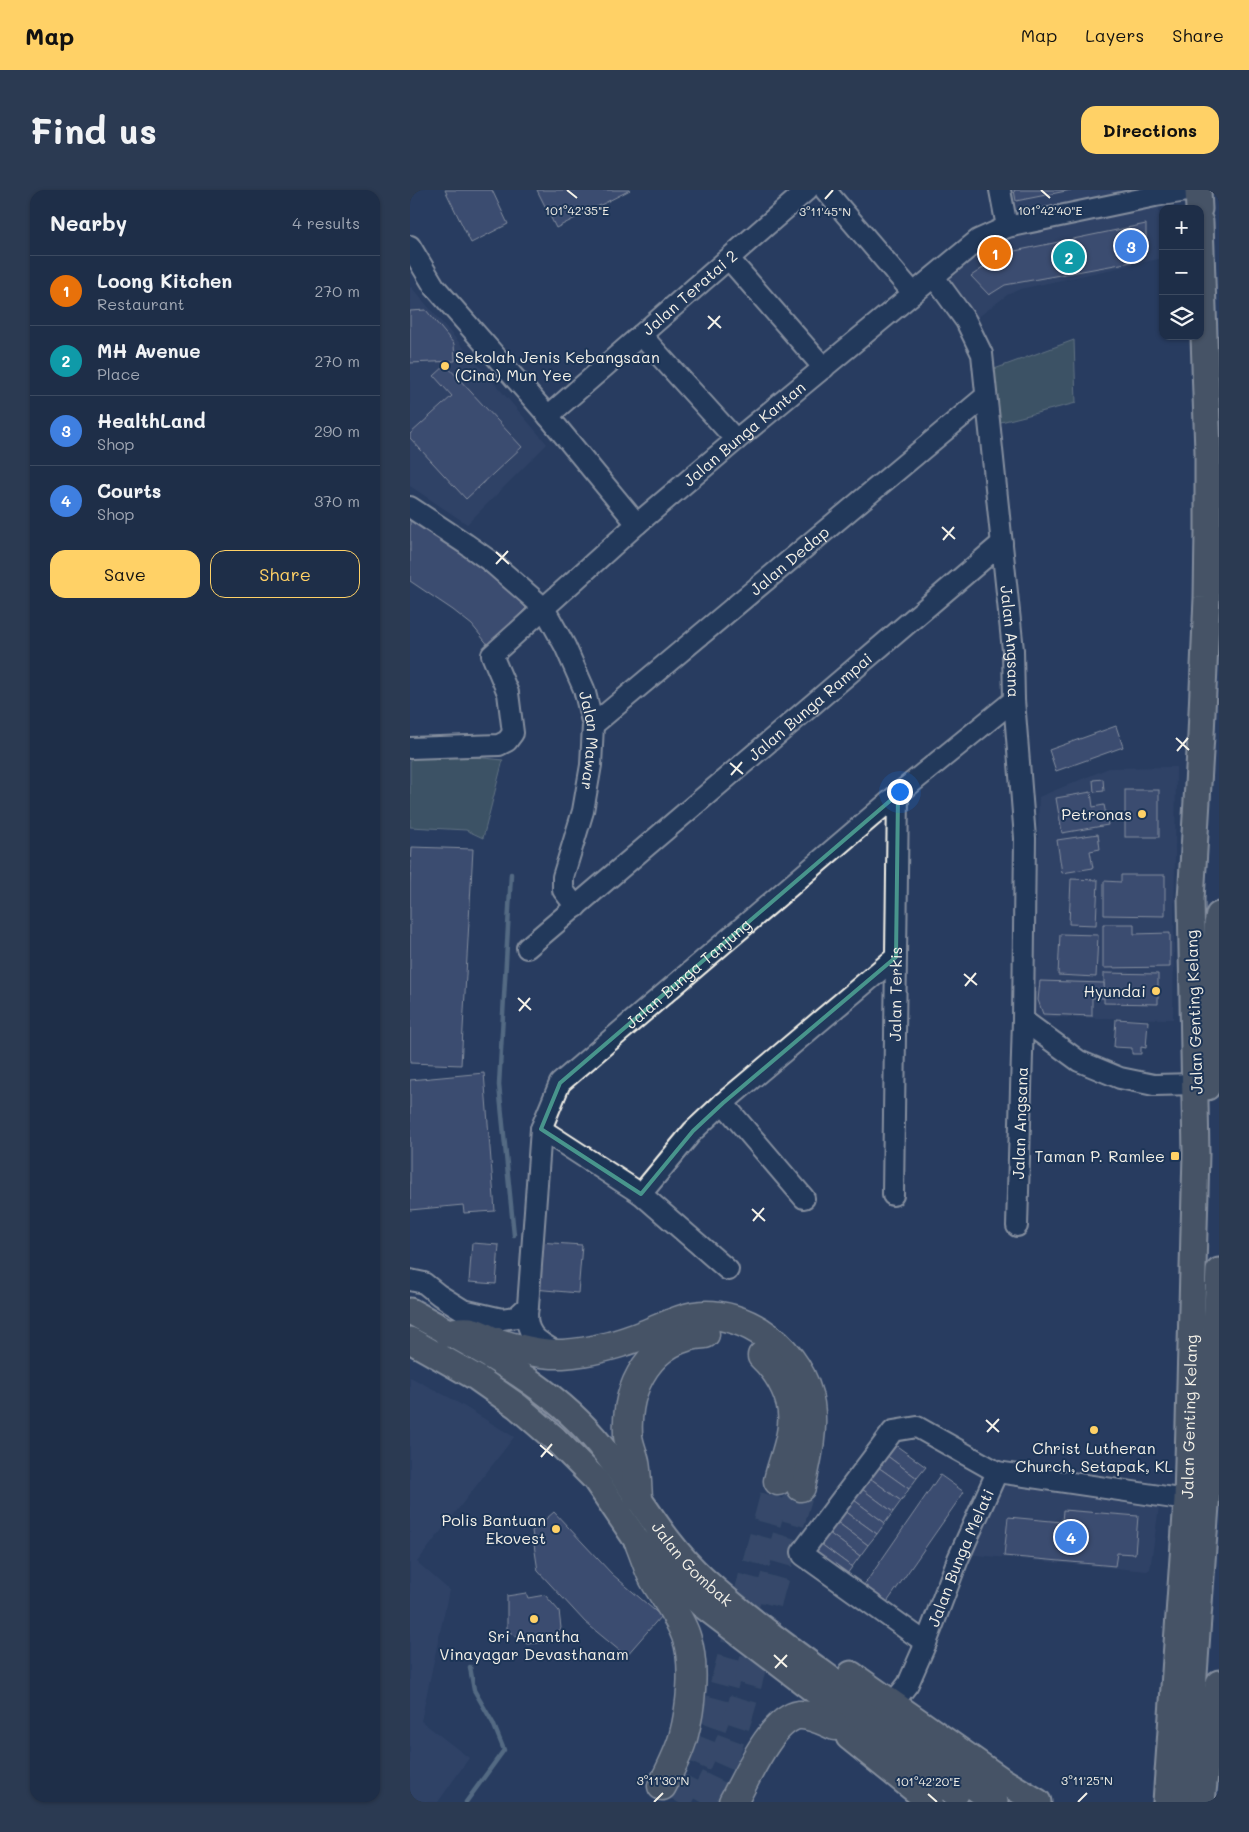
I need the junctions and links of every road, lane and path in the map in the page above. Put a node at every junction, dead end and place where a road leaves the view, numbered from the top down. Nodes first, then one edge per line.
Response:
1 (808, 190) edge
2 (825, 190) edge
3 (1000, 190) edge
4 (1193, 190) edge
5 (1198, 190) edge
6 (1173, 201) edge
7 (1199, 205) edge
8 (1007, 226) junction
9 (410, 246) edge
10 (1201, 250) edge
11 (728, 259) junction
12 (934, 277) junction
13 (913, 293) junction
14 (641, 335) junction
15 (824, 368) junction
16 (986, 396) junction
17 (548, 416) junction
18 (736, 440) junction
19 (410, 507) edge
20 (637, 524) junction
21 (1002, 543) junction
22 (544, 608) junction
23 (1014, 700) junction
24 (593, 725) junction
25 (410, 748) edge
26 (898, 794) junction
27 (576, 907) junction
28 (1219, 915) edge
29 (527, 948) dead end
30 (896, 957) junction
31 (1023, 1020) junction
32 (1196, 1094) junction
33 (723, 1103) junction
34 (541, 1129) junction
35 (641, 1194) junction
36 (893, 1194) dead end
37 (804, 1198) dead end
38 (1017, 1226) dead end
39 (728, 1270) dead end
40 (1219, 1271) edge
41 (410, 1280) edge
42 (528, 1306) junction
43 (410, 1311) edge
44 (449, 1332) junction
45 (416, 1349) edge
46 (562, 1354) junction
47 (997, 1472) junction
48 (1197, 1496) junction
49 (638, 1497) junction
50 (1219, 1516) edge
51 (640, 1545) junction
52 (728, 1624) junction
53 (771, 1634) junction
54 (926, 1643) junction
55 (1219, 1683) edge
56 (893, 1703) junction
57 (836, 1726) junction
58 (662, 1786) dead end
59 (1167, 1792) edge
60 (733, 1802) edge
61 (930, 1802) edge
62 (967, 1802) edge
63 (995, 1802) edge
64 (1038, 1802) edge
65 (1153, 1802) edge
66 (1185, 1802) edge
67 (1202, 1802) edge

1 - 11 street, Jalan Teratai 2
2 - 13 street
3 - 8 street
4 - 6 street, Jalan Bunga Kantan
5 - 7 main road
6 - 8 street, Jalan Bunga Kantan
8 - 12 street, Jalan Bunga Kantan
9 - 17 street
10 - 32 main road, Jalan Genting Kelang
11 - 14 street, Jalan Teratai 2
11 - 15 street
12 - 13 street, Jalan Bunga Kantan
12 - 16 street, Jalan Angsana
13 - 15 street, Jalan Bunga Kantan
14 - 17 street, Jalan Teratai 2
14 - 18 street
15 - 18 street, Jalan Bunga Kantan
16 - 21 street, Jalan Angsana
16 - 24 street, Jalan Dedap
17 - 20 street
18 - 20 street, Jalan Bunga Kantan
19 - 22 street
20 - 22 street, Jalan Bunga Kantan
21 - 23 street, Jalan Angsana
21 - 27 street, Jalan Bunga Rampai
22 - 24 street, Jalan Mawar
22 - 25 street, Jalan Bunga Kantan
23 - 26 street, Jalan Bunga Tanjung
23 - 31 street, Jalan Angsana
24 - 27 street, Jalan Mawar
26 - 30 street, Jalan Terkis
26 - 34 street, Jalan Bunga Tanjung
27 - 29 street, Jalan Bunga Rampai
28 - 32 main road
30 - 33 street
30 - 36 street, Jalan Terkis
31 - 32 street
31 - 38 street, Jalan Angsana
32 - 48 main road, Jalan Genting Kelang
33 - 35 street
33 - 37 street
34 - 35 street
34 - 42 street, Jalan Bunga Tanjung
35 - 39 street
40 - 48 main road, Jalan Genting Kelang
41 - 42 street
42 - 46 street, Jalan Bunga Tanjung
43 - 44 main road, Jalan Gombak
44 - 46 highway
44 - 49 main road, Jalan Gombak
45 - 51 main road, Jalan Gombak
46 - 49 highway
47 - 48 street, Jalan Bunga Melati
47 - 54 street, Jalan Bunga Melati
47 - 54 street, Jalan Bunga Melati
48 - 50 main road
48 - 59 main road, Jalan Genting Kelang
48 - 66 main road, Jalan Genting Kelang
49 - 53 main road, Jalan Gombak
51 - 52 main road, Jalan Gombak
51 - 58 highway
52 - 57 main road
52 - 62 main road, Jalan Gombak
53 - 56 main road
53 - 63 main road, Jalan Gombak
54 - 56 street, Jalan Bunga Melati
55 - 67 main road
56 - 64 main road
57 - 60 highway
57 - 61 main road
59 - 65 main road

